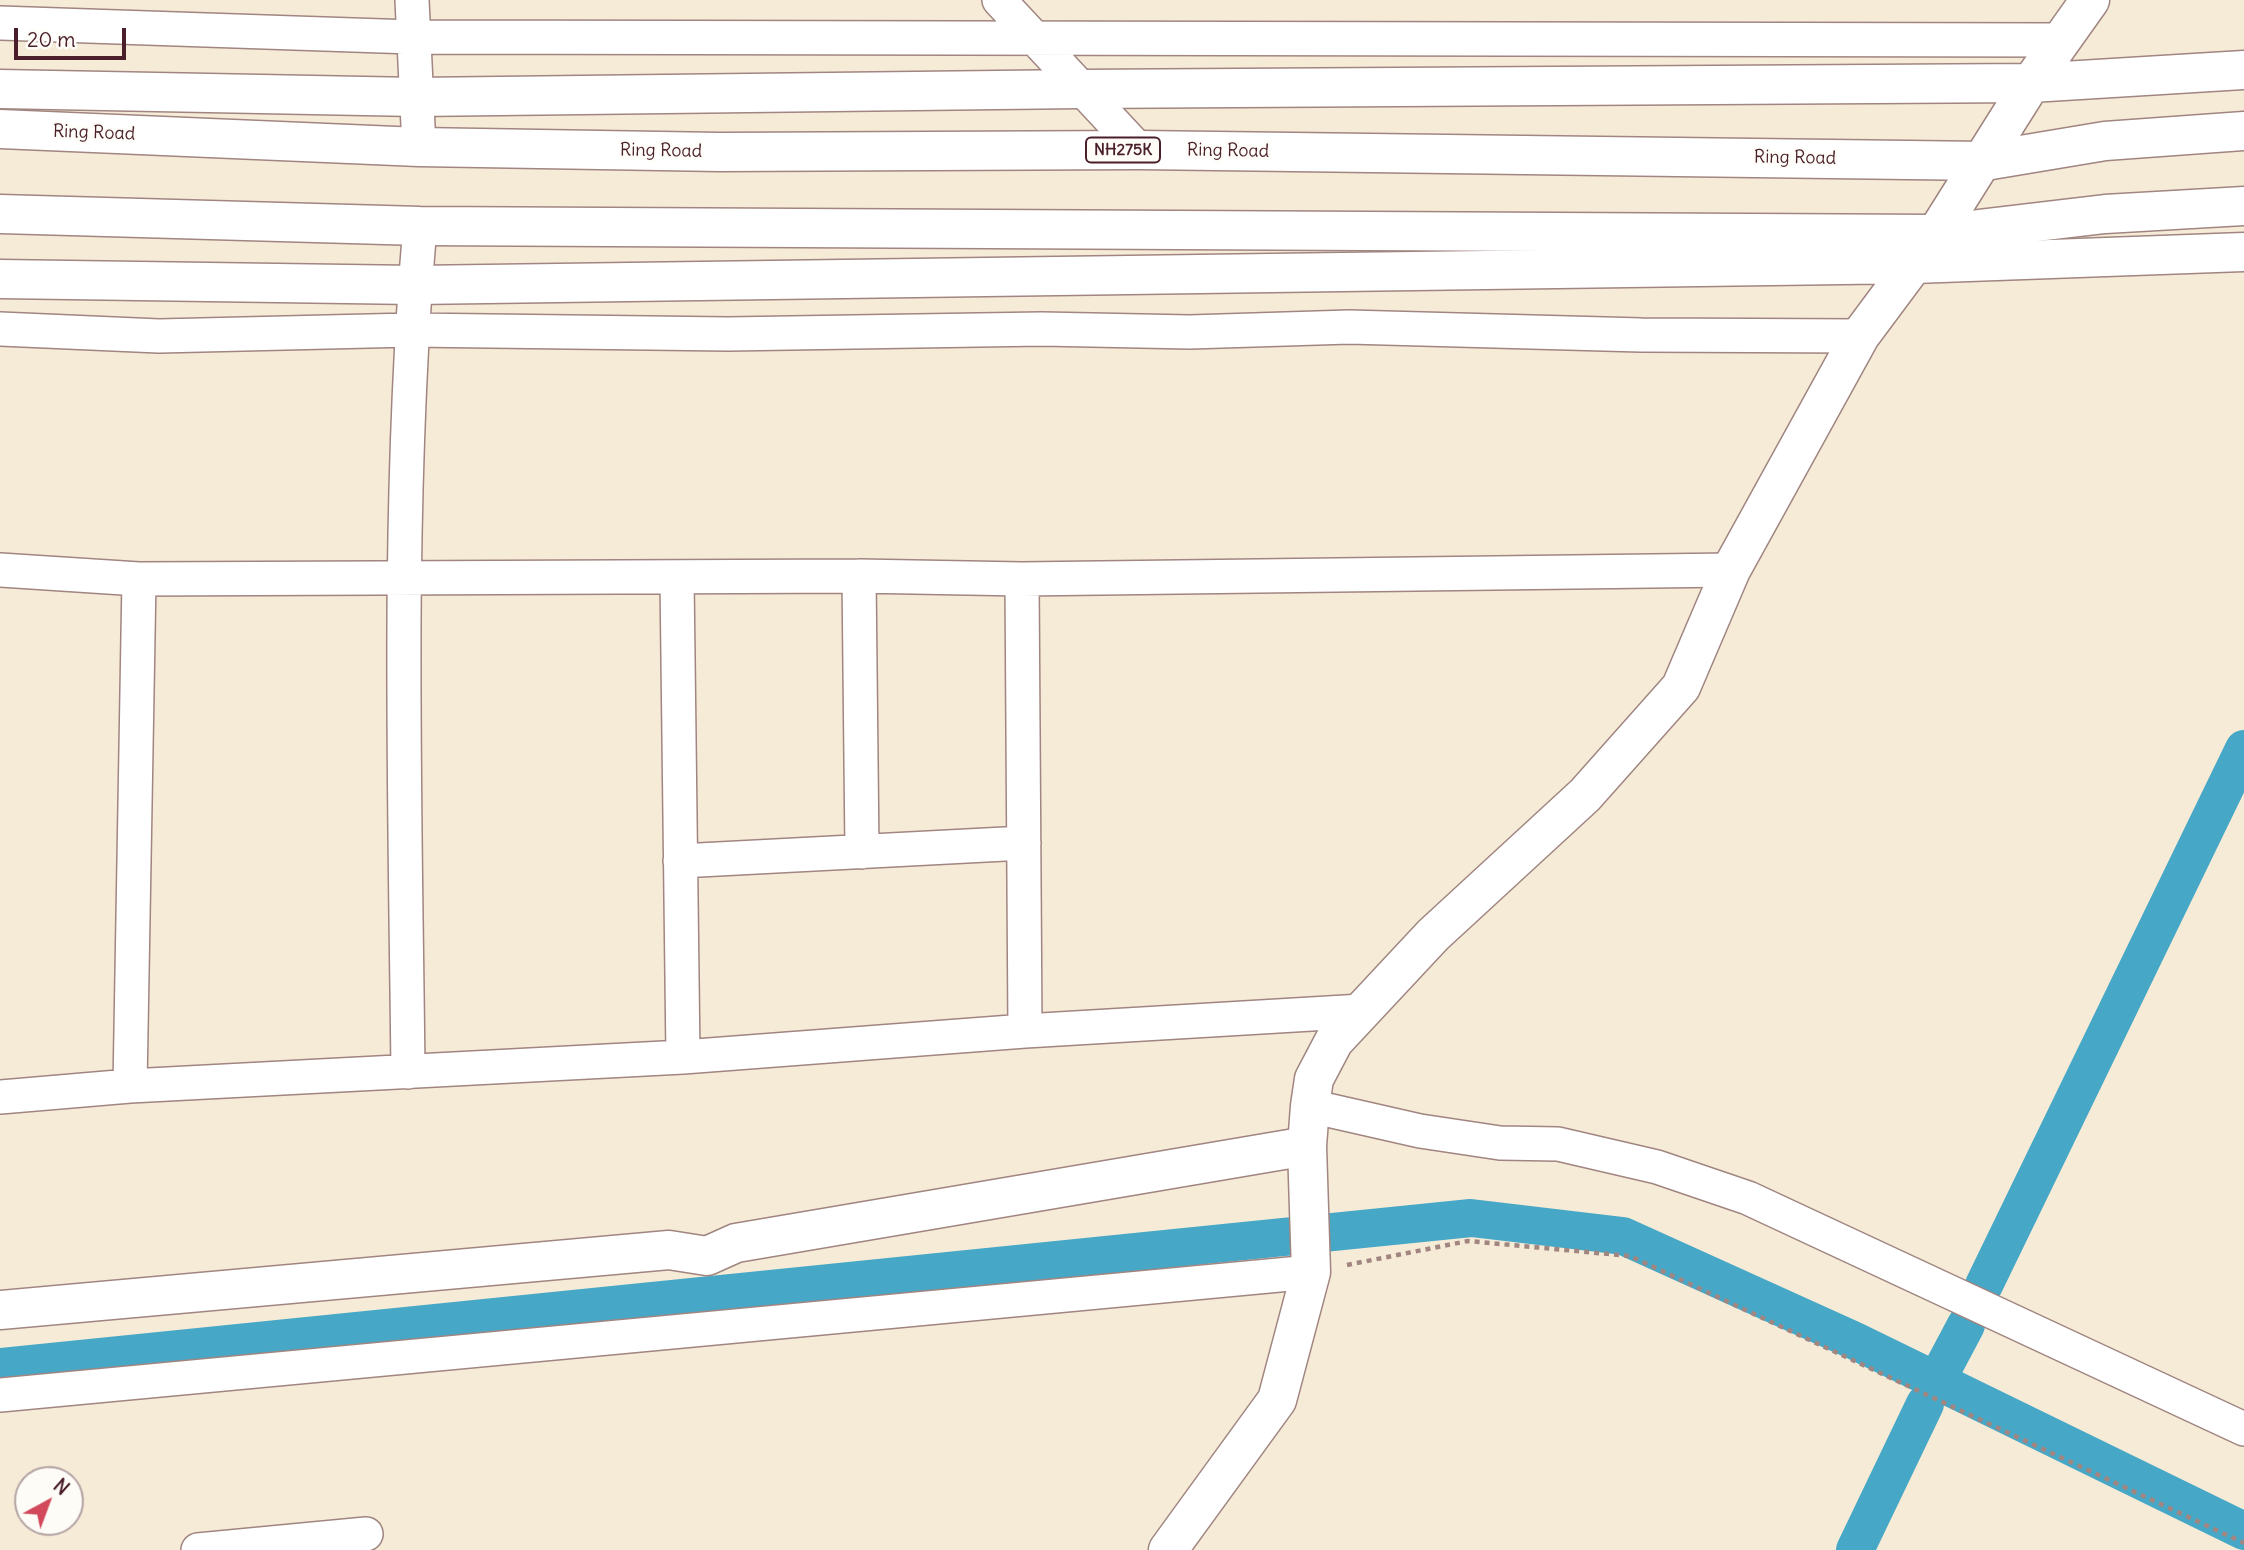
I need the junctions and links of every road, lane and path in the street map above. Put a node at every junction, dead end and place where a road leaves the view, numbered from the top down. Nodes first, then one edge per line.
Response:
1 (412, 0) edge
2 (999, 0) edge
3 (2090, 0) edge
4 (0, 23) edge
5 (412, 37) junction
6 (1033, 37) junction
7 (2060, 40) junction
8 (2244, 71) edge
9 (2031, 83) junction
10 (0, 89) edge
11 (1082, 89) junction
12 (416, 97) junction
13 (0, 129) edge
14 (2244, 131) edge
15 (419, 147) junction
16 (1139, 150) junction
17 (1985, 161) junction
18 (2244, 206) edge
19 (0, 214) edge
20 (420, 226) junction
21 (1925, 249) junction
22 (2244, 253) edge
23 (0, 279) edge
24 (415, 285) junction
25 (0, 329) edge
26 (411, 330) junction
27 (1860, 335) junction
28 (0, 570) edge
29 (1731, 570) junction
30 (859, 576) junction
31 (402, 578) junction
32 (677, 578) junction
33 (139, 579) junction
34 (1022, 579) junction
35 (1024, 843) junction
36 (862, 852) junction
37 (680, 861) junction
38 (1362, 1011) junction
39 (1025, 1031) junction
40 (683, 1056) junction
41 (408, 1072) junction
42 (130, 1086) junction
43 (0, 1097) edge
44 (1310, 1106) junction
45 (1307, 1146) junction
46 (1312, 1261) junction
47 (0, 1310) edge
48 (0, 1395) edge
49 (2244, 1429) edge
50 (366, 1534) dead end
51 (2244, 1544) edge
52 (198, 1550) edge
53 (1168, 1550) edge

1 - 5 street
2 - 6 street
3 - 7 main road
4 - 5 street
5 - 6 street
5 - 12 street
6 - 7 street
6 - 11 street
7 - 9 main road
8 - 9 main road
9 - 11 main road
9 - 17 main road
10 - 12 main road
11 - 12 main road
11 - 16 street
12 - 15 street
13 - 15 main road, Ring Road / NH275K
14 - 17 main road, Ring Road / NH275K
15 - 16 main road, Ring Road / NH275K
16 - 17 main road, Ring Road / NH275K
17 - 21 main road
18 - 21 main road
19 - 20 main road
20 - 21 main road
20 - 24 street
21 - 22 main road
21 - 24 main road
21 - 27 main road
23 - 24 main road
24 - 26 street
25 - 26 street
26 - 27 street
26 - 31 street
27 - 29 main road
28 - 33 street
29 - 34 street
29 - 38 main road
30 - 32 street
30 - 34 street
30 - 36 street
31 - 32 street
31 - 33 street
31 - 41 street
32 - 37 street
33 - 42 street
34 - 35 street
35 - 36 street
35 - 39 street
36 - 37 street
37 - 40 street
38 - 39 street
38 - 44 main road
39 - 40 street
40 - 41 street
41 - 42 street
42 - 43 street
44 - 45 main road
44 - 49 street
45 - 46 main road
45 - 47 main road
46 - 48 street
46 - 51 path
46 - 53 main road
50 - 52 street

